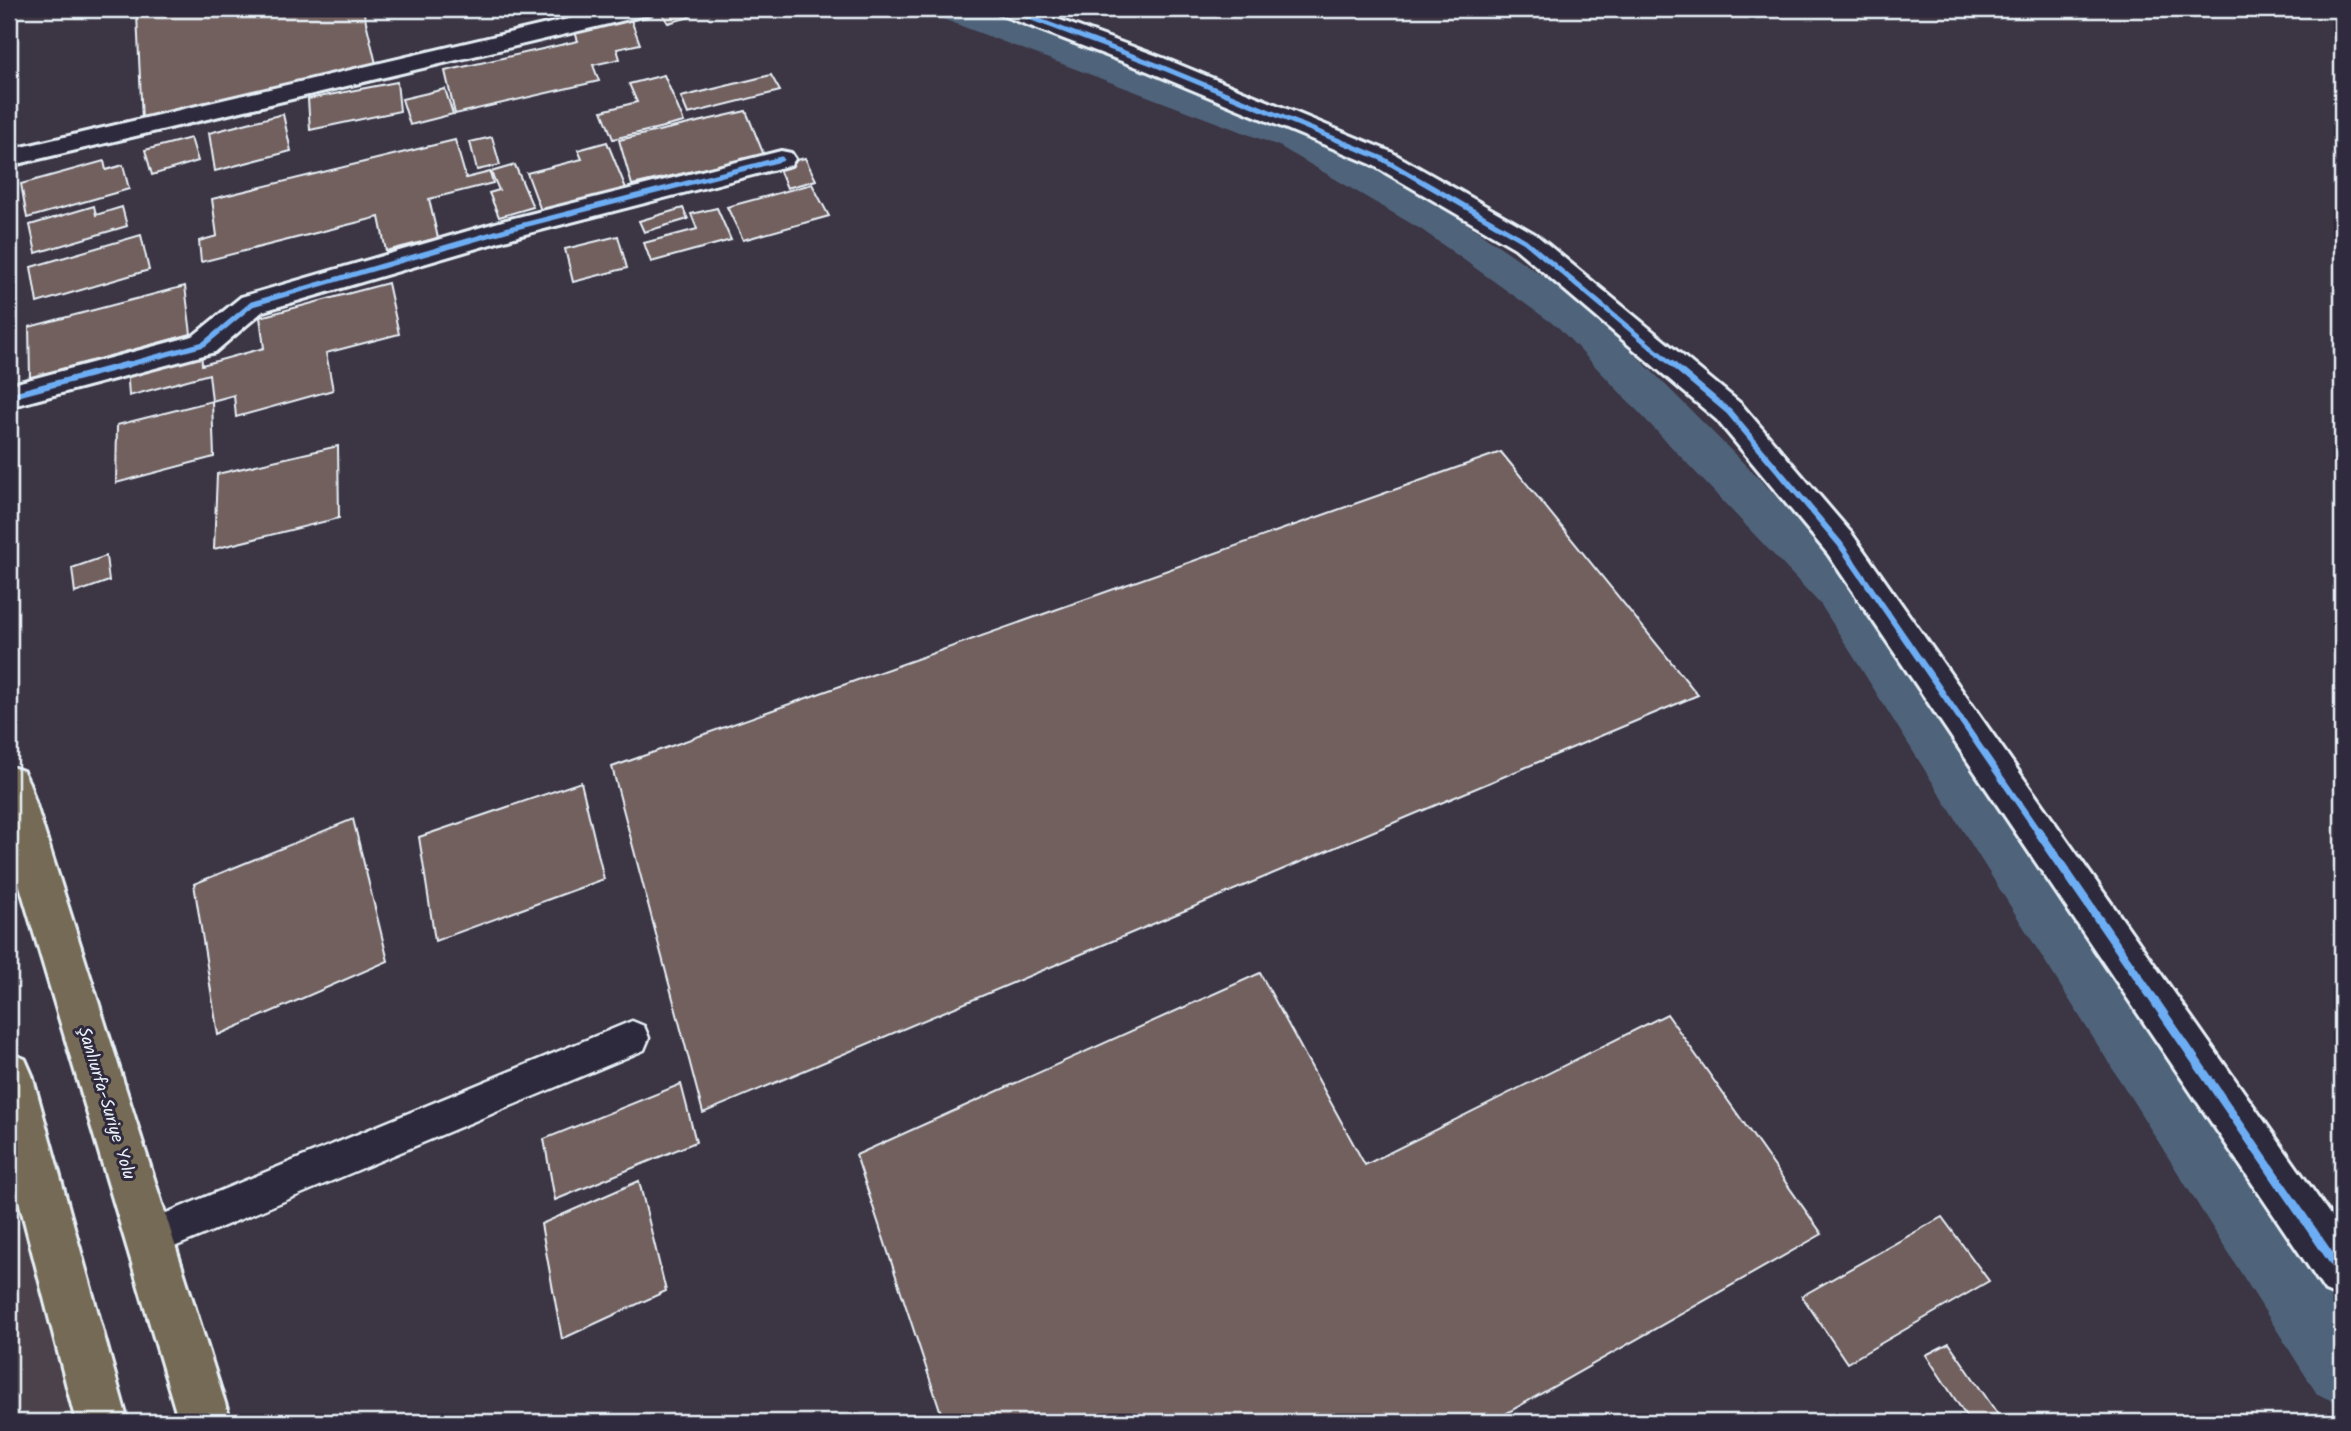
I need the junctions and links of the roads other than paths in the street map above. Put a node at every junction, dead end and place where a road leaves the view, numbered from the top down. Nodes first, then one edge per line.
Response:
1 (642, 9) edge
2 (1008, 9) edge
3 (9, 158) edge
4 (781, 159) dead end
5 (9, 396) edge
6 (9, 783) edge
7 (632, 1038) dead end
8 (9, 1075) edge
9 (148, 1239) junction
10 (2342, 1274) edge
11 (102, 1422) edge
12 (205, 1422) edge

1 - 3 street
2 - 10 street
4 - 5 street
6 - 9 highway, Şanlıurfa-Suriye Yolu
7 - 9 lane
8 - 11 highway
9 - 12 highway, Şanlıurfa-Suriye Yolu

